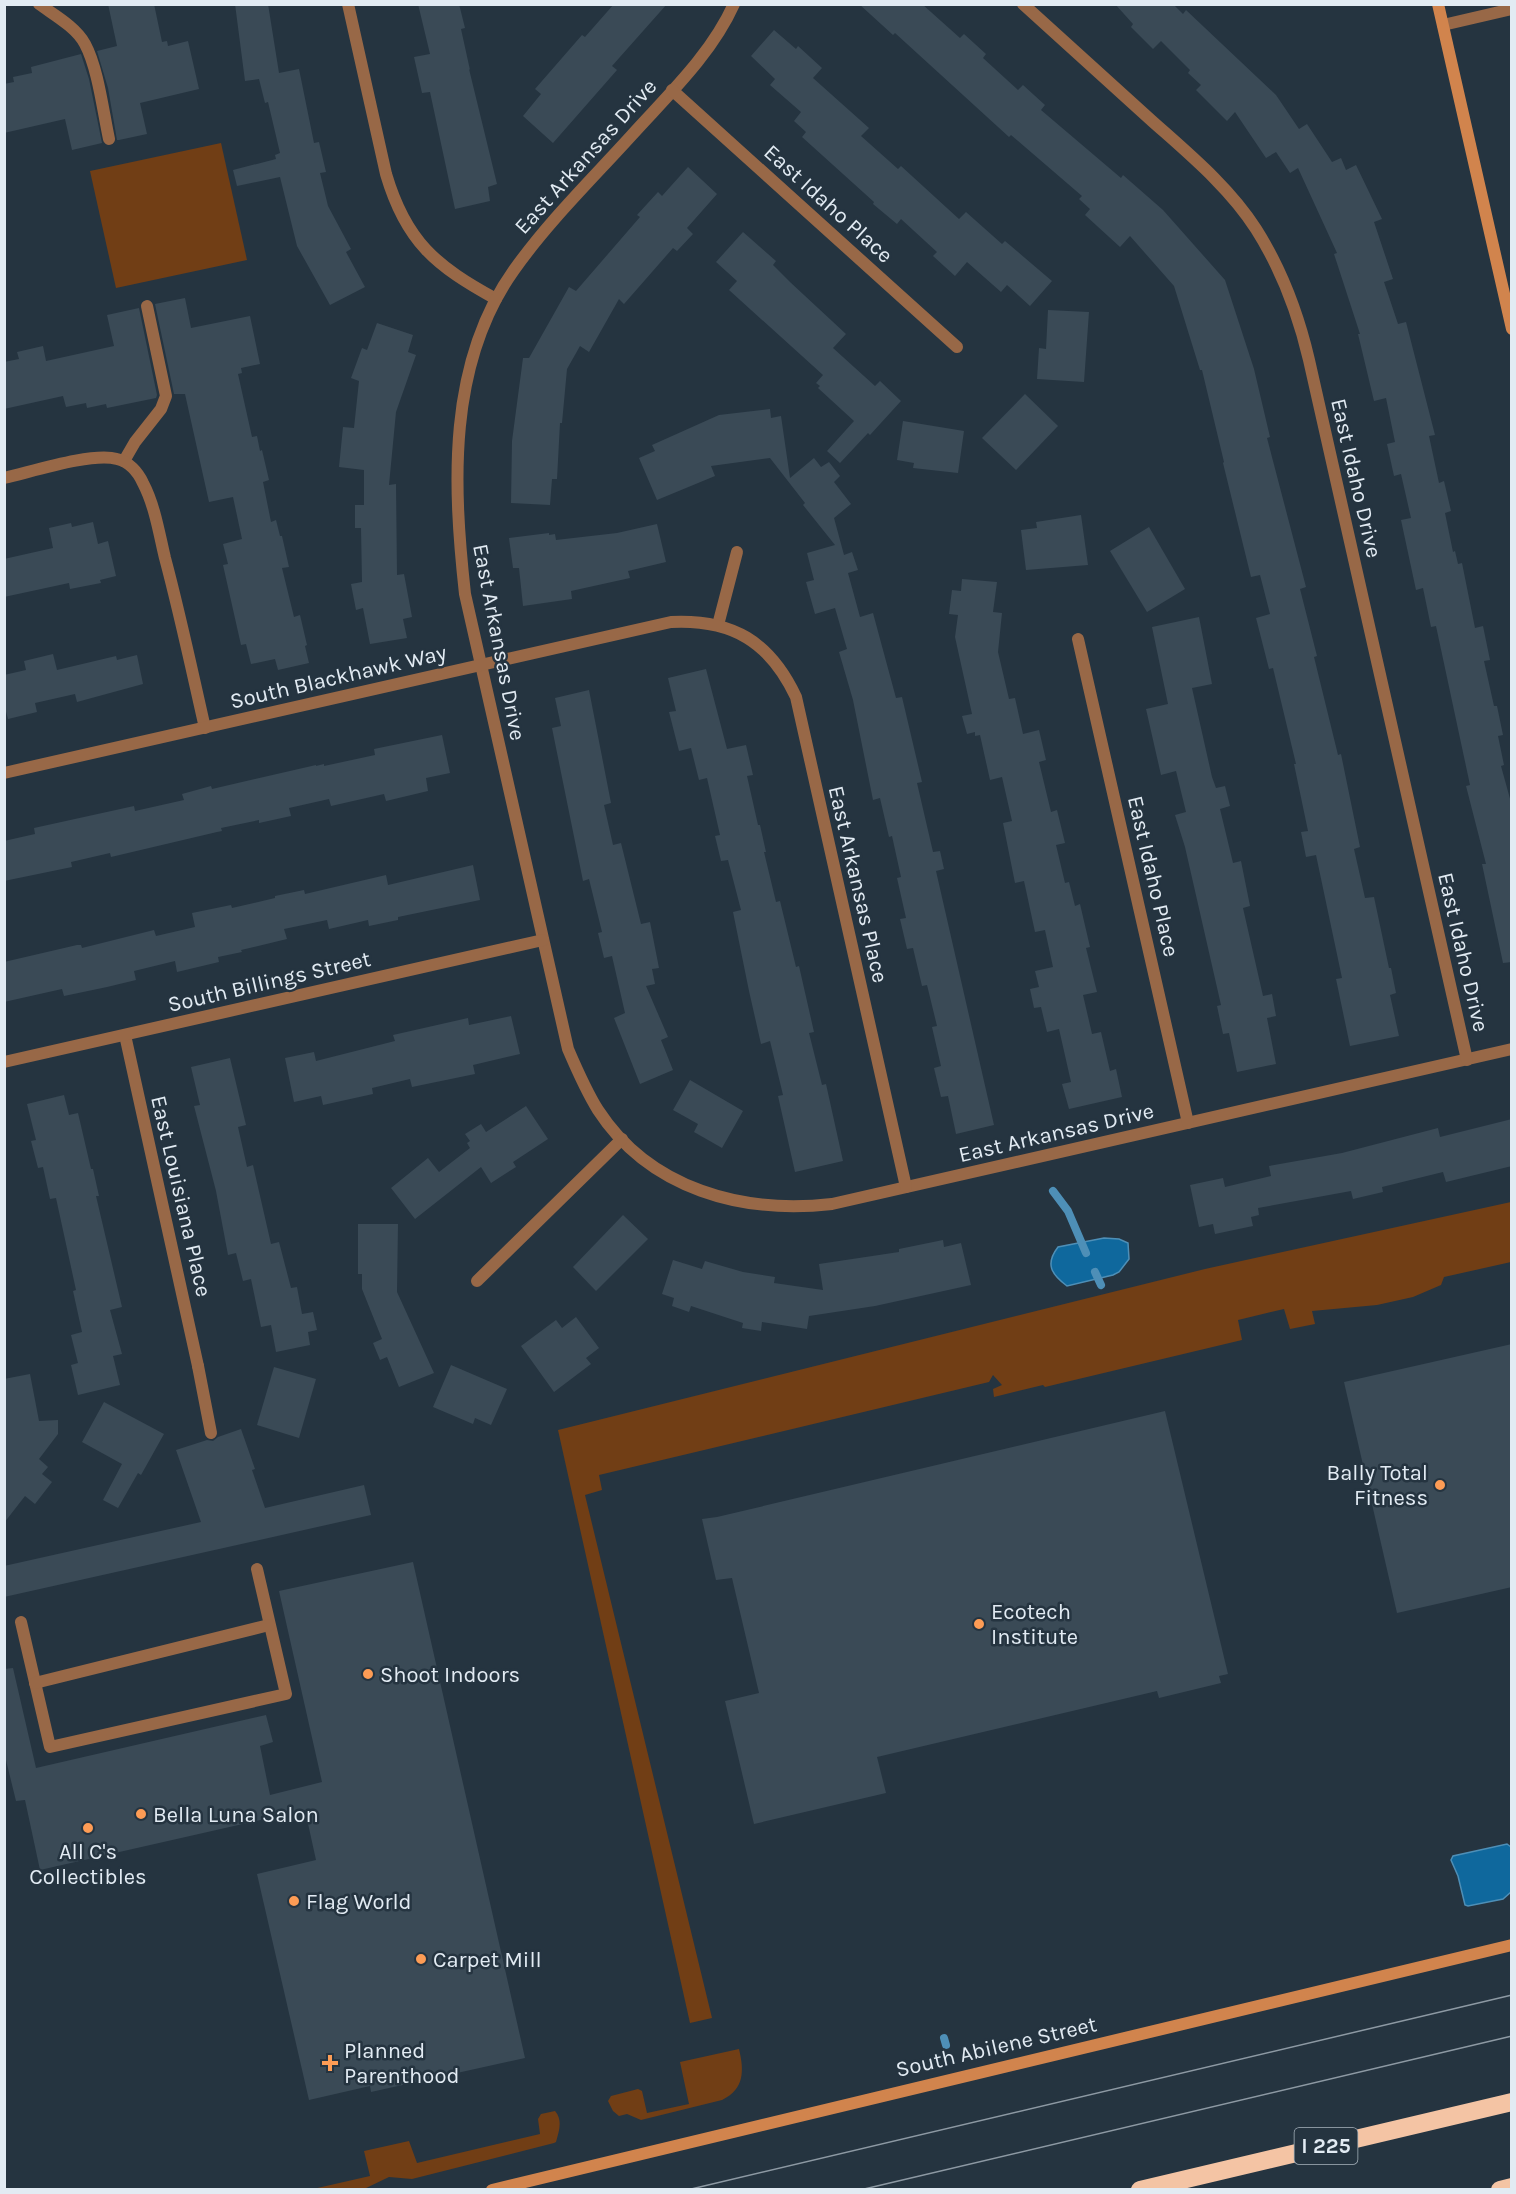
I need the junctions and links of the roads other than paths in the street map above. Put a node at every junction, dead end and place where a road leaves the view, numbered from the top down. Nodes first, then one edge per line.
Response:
1 (39, 4) edge
2 (348, 4) edge
3 (734, 4) edge
4 (1023, 4) edge
5 (1438, 4) edge
6 (1512, 9) edge
7 (1443, 25) junction
8 (672, 90) junction
9 (109, 139) dead end
10 (496, 299) junction
11 (147, 306) dead end
12 (1512, 329) edge
13 (957, 347) dead end
14 (124, 461) junction
15 (4, 478) edge
16 (737, 552) dead end
17 (718, 625) junction
18 (1078, 639) dead end
19 (481, 665) junction
20 (205, 728) junction
21 (4, 773) edge
22 (543, 940) junction
23 (124, 1035) junction
24 (1512, 1049) edge
25 (1467, 1059) junction
26 (4, 1062) edge
27 (1188, 1123) junction
28 (622, 1139) junction
29 (906, 1187) junction
30 (477, 1281) dead end
31 (211, 1433) dead end
32 (256, 1569) dead end
33 (21, 1622) dead end
34 (269, 1625) junction
35 (35, 1683) junction
36 (1512, 1945) edge
37 (1512, 2102) edge
38 (1512, 2187) edge
39 (492, 2190) edge
40 (1140, 2190) edge
41 (1500, 2190) edge

1 - 9 street
2 - 10 street
3 - 8 street, East Arkansas Drive
4 - 25 street, East Idaho Drive
5 - 7 street
6 - 7 street
7 - 12 street
8 - 10 street, East Arkansas Drive
8 - 13 street, East Idaho Place
10 - 19 street, East Arkansas Drive
11 - 14 street
14 - 15 street
14 - 20 street, South Blackhawk Way
16 - 17 street
17 - 19 street, East Arkansas Place
17 - 29 street, East Arkansas Place
18 - 27 street, East Idaho Place
19 - 20 street, South Blackhawk Way
19 - 22 street, East Arkansas Drive
20 - 21 street, South Blackhawk Way
22 - 23 street, South Billings Street
22 - 28 street, East Arkansas Drive
23 - 26 street, South Billings Street
23 - 31 street, East Louisiana Place
24 - 25 street, East Arkansas Drive
25 - 27 street, East Arkansas Drive
27 - 29 street, East Arkansas Drive
28 - 29 street, East Arkansas Drive
28 - 30 street
32 - 34 street
33 - 35 street
34 - 35 street
34 - 35 street
36 - 39 street, South Abilene Street
37 - 40 highway, I 225
38 - 41 highway

